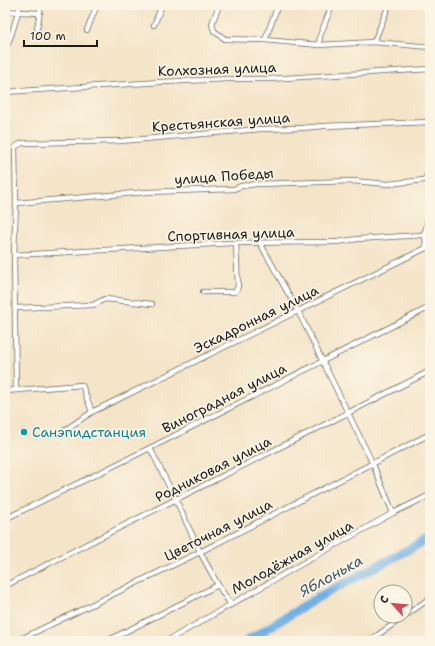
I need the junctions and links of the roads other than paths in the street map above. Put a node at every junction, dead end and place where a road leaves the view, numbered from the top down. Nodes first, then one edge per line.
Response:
1 (20, 5) edge
2 (41, 5) edge
3 (97, 5) edge
4 (162, 5) edge
5 (219, 5) edge
6 (278, 5) edge
7 (332, 5) edge
8 (389, 5) edge
9 (5, 11) edge
10 (18, 12) junction
11 (39, 14) junction
12 (154, 25) dead end
13 (37, 29) dead end
14 (86, 30) dead end
15 (265, 40) junction
16 (374, 42) junction
17 (319, 45) junction
18 (430, 47) edge
19 (5, 50) edge
20 (430, 69) edge
21 (5, 92) edge
22 (430, 122) edge
23 (430, 171) edge
24 (16, 203) junction
25 (430, 210) edge
26 (425, 232) junction
27 (236, 243) junction
28 (260, 243) junction
29 (428, 248) edge
30 (14, 255) junction
31 (204, 292) dead end
32 (152, 304) dead end
33 (430, 307) edge
34 (15, 308) junction
35 (298, 311) junction
36 (322, 361) junction
37 (430, 371) edge
38 (5, 390) edge
39 (16, 390) junction
40 (92, 412) junction
41 (348, 414) junction
42 (65, 430) dead end
43 (430, 434) edge
44 (150, 448) junction
45 (373, 464) junction
46 (430, 495) edge
47 (176, 500) junction
48 (393, 513) junction
49 (5, 519) edge
50 (200, 552) junction
51 (218, 585) junction
52 (5, 586) edge
53 (430, 598) edge
54 (231, 605) junction
55 (413, 610) edge
56 (393, 624) edge
57 (14, 641) edge
58 (107, 641) edge
59 (167, 641) edge
60 (369, 641) edge

1 - 10 street
2 - 11 street
3 - 14 street
4 - 12 street
5 - 15 street
6 - 15 street
7 - 17 street
8 - 16 street
9 - 10 street
10 - 11 street
10 - 19 street
11 - 13 street
15 - 17 street
16 - 17 street
16 - 18 street
20 - 21 street, Колхозная улица
22 - 24 street, Крестьянская улица
23 - 24 street, улица Победы
24 - 30 street
25 - 26 street
26 - 28 street, Спортивная улица
26 - 29 street
27 - 28 street, Спортивная улица
27 - 30 street, Спортивная улица
27 - 31 street
28 - 35 street
29 - 35 street, Эскадронная улица
30 - 34 street
32 - 34 street
33 - 36 street, Виноградная улица
34 - 39 street
35 - 36 street
35 - 40 street, Эскадронная улица
36 - 41 street
36 - 44 street, Виноградная улица
37 - 41 street, Родниковая улица
38 - 39 street
39 - 40 street
40 - 42 street, Эскадронная улица
41 - 45 street
41 - 47 street, Родниковая улица
43 - 45 street, Цветочная улица
44 - 47 street
44 - 49 street, Виноградная улица
45 - 48 street
45 - 50 street, Цветочная улица
46 - 48 street, Молодёжная улица
47 - 50 street
47 - 52 street, Родниковая улица
48 - 54 street, Молодёжная улица
50 - 51 street
50 - 57 street, Цветочная улица
51 - 54 street
51 - 58 street
53 - 55 street
54 - 59 street, Молодёжная улица
56 - 60 street

